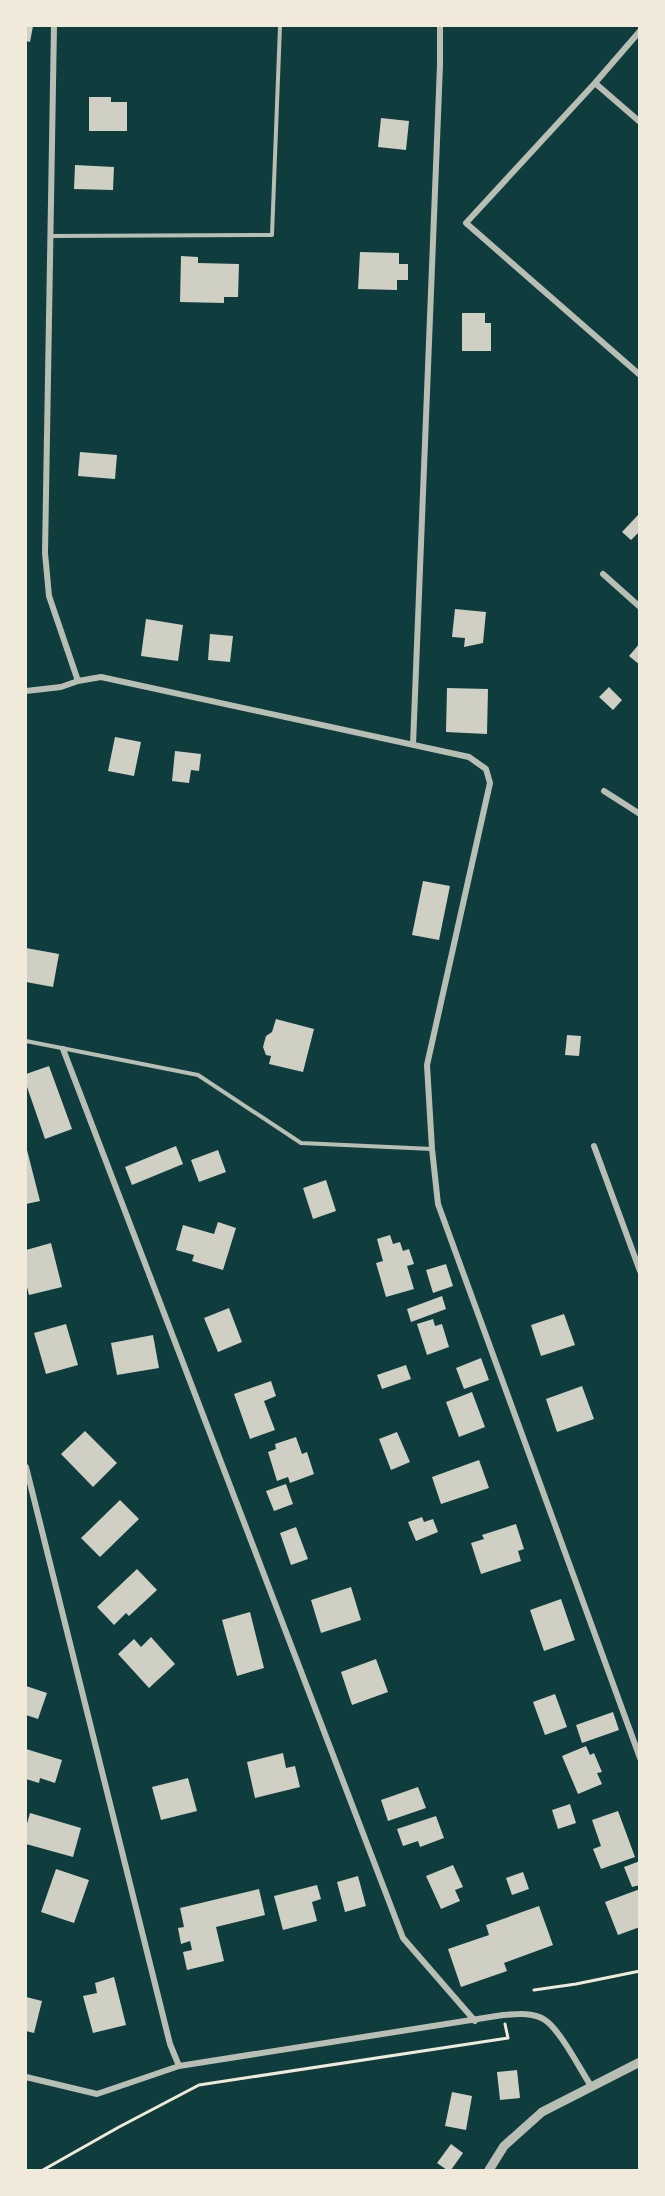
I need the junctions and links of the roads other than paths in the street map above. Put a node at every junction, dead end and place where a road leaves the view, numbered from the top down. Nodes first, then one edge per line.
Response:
1 (54, 26) edge
2 (280, 26) edge
3 (440, 26) edge
4 (639, 31) edge
5 (595, 83) junction
6 (639, 122) edge
7 (51, 236) junction
8 (639, 375) edge
9 (603, 574) dead end
10 (639, 607) edge
11 (78, 681) junction
12 (26, 691) edge
13 (413, 745) junction
14 (604, 791) dead end
15 (639, 814) edge
16 (26, 1041) edge
17 (63, 1049) junction
18 (594, 1146) dead end
19 (432, 1149) junction
20 (639, 1271) edge
21 (26, 1467) edge
22 (639, 1758) edge
23 (475, 2020) junction
24 (639, 2062) edge
25 (179, 2066) junction
26 (26, 2077) edge
27 (591, 2086) junction
28 (489, 2170) edge

1 - 7 street
2 - 7 lane
3 - 13 street
4 - 5 street
5 - 6 street
5 - 8 street
7 - 11 street
9 - 10 street
11 - 12 street
11 - 13 street
13 - 19 street
14 - 15 street
16 - 17 lane
17 - 19 lane
17 - 23 street
18 - 20 street
19 - 22 street
21 - 25 street
23 - 25 street
23 - 27 street
24 - 27 street
25 - 26 street
27 - 28 street

